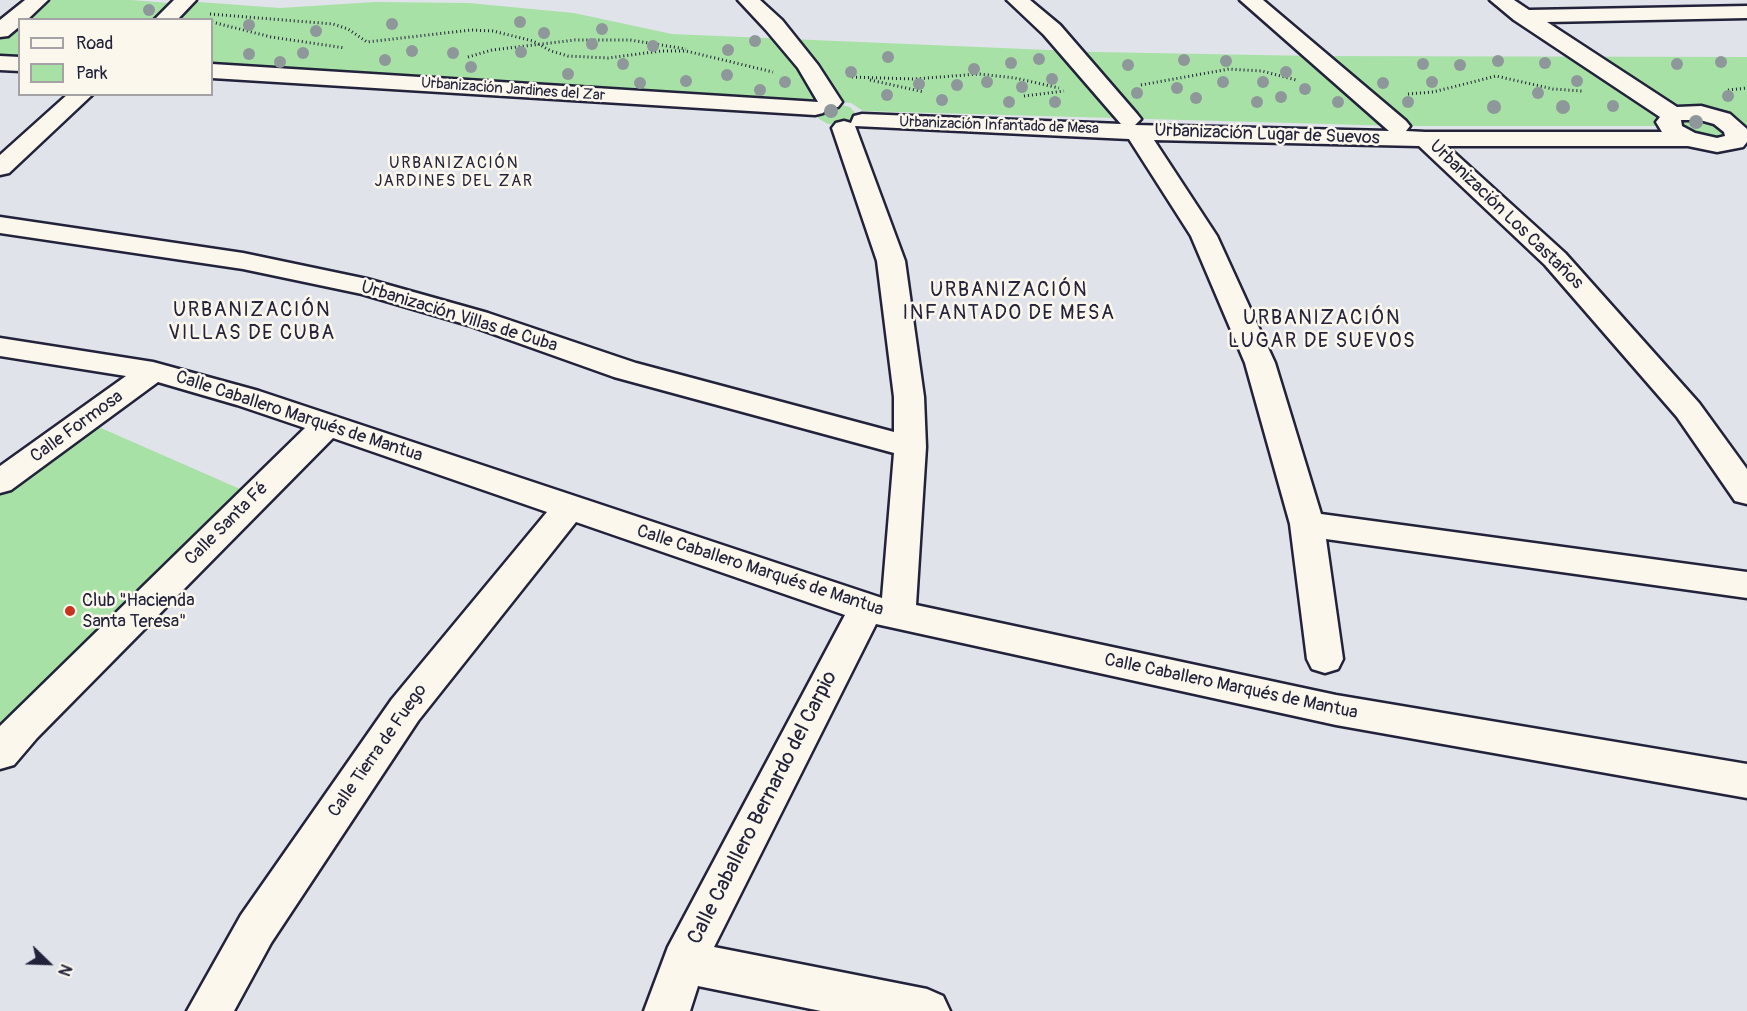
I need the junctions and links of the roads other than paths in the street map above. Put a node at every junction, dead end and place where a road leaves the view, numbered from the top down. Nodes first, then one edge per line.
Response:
1 (38, 0) edge
2 (748, 0) edge
3 (1017, 0) edge
4 (1250, 0) edge
5 (1500, 0) edge
6 (1747, 12) edge
7 (1521, 16) junction
8 (0, 31) edge
9 (0, 63) edge
10 (18, 64) edge
11 (213, 71) edge
12 (213, 81) edge
13 (80, 96) edge
14 (819, 110) junction
15 (856, 120) junction
16 (1133, 126) junction
17 (1398, 126) junction
18 (1677, 127) junction
19 (1738, 134) edge
20 (1425, 139) junction
21 (1747, 161) edge
22 (0, 168) edge
23 (0, 225) edge
24 (0, 346) edge
25 (153, 371) junction
26 (328, 424) junction
27 (910, 447) junction
28 (0, 482) edge
29 (1747, 492) edge
30 (569, 507) junction
31 (1307, 524) junction
32 (1747, 585) edge
33 (882, 612) junction
34 (1325, 659) dead end
35 (0, 753) edge
36 (1747, 781) edge
37 (684, 962) junction
38 (210, 1011) edge
39 (668, 1011) edge
40 (927, 1011) edge

1 - 8 street
2 - 14 street
3 - 16 street
4 - 17 street
5 - 7 street
6 - 7 street
7 - 18 street
9 - 10 street
11 - 14 street, Urbanización Jardines del Zar
12 - 14 street, Urbanización Jardines del Zar
13 - 22 street
14 - 15 street, Urbanización Infantado de Mesa
15 - 16 street, Urbanización Infantado de Mesa
15 - 27 street
16 - 17 street, Urbanización Lugar de Suevos
16 - 20 street, Urbanización Lugar de Suevos
16 - 31 street, Urbanización Lugar de Suevos
17 - 18 street, Urbanización Los Castaños
18 - 19 street
18 - 20 street, Urbanización Los Castaños
19 - 21 street
20 - 29 street, Urbanización Los Castaños
23 - 27 street, Urbanización Villas de Cuba
24 - 25 street, Calle Caballero Marqués de Mantua
25 - 26 street, Calle Caballero Marqués de Mantua
25 - 28 street, Calle Formosa
26 - 30 street, Calle Caballero Marqués de Mantua
26 - 35 street, Calle Santa Fé
27 - 33 street
30 - 33 street, Calle Caballero Marqués de Mantua
30 - 38 street, Calle Tierra de Fuego
31 - 32 street
31 - 34 street, Urbanización Lugar de Suevos
33 - 36 street, Calle Caballero Marqués de Mantua
33 - 37 street, Calle Caballero Bernardo del Carpio
37 - 39 street, Calle Caballero Bernardo del Carpio
37 - 40 street

